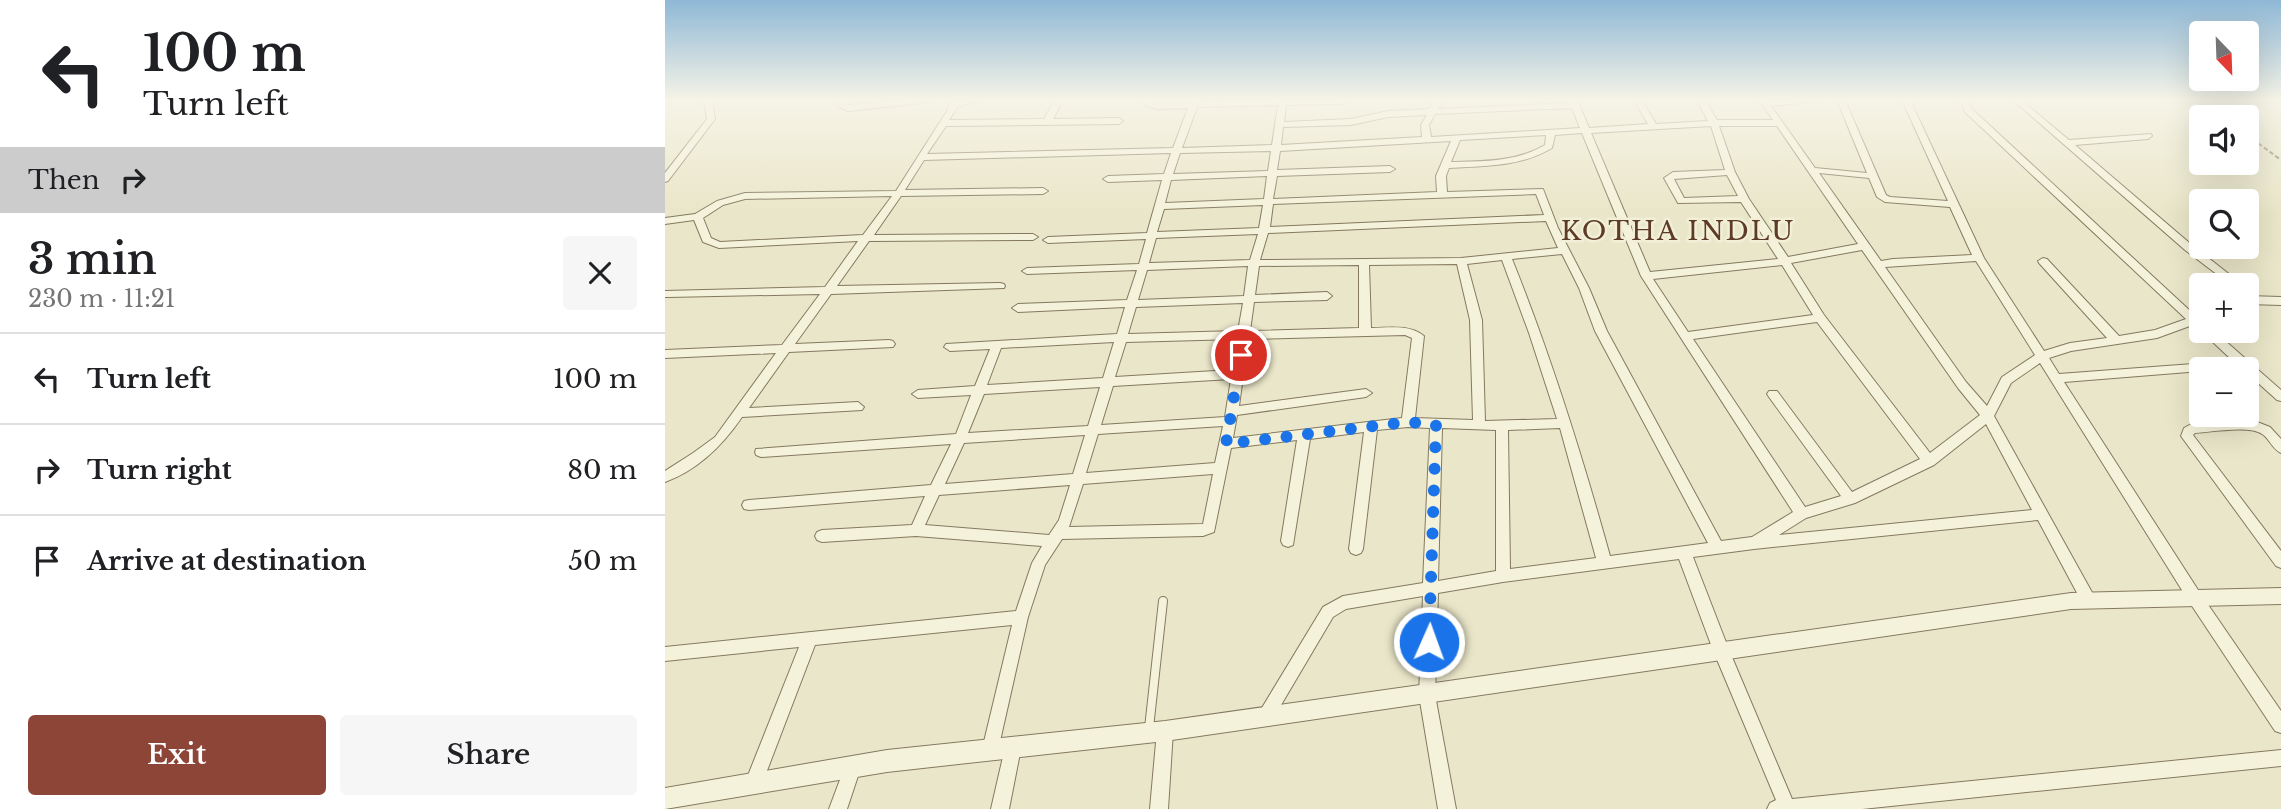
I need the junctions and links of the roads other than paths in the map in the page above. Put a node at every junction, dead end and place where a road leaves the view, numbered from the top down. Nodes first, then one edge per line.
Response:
1 (698, 138) edge
2 (934, 138) edge
3 (1182, 138) edge
4 (1278, 138) edge
5 (1427, 138) edge
6 (1476, 138) edge
7 (1551, 138) edge
8 (1591, 138) edge
9 (1719, 138) edge
10 (1789, 138) edge
11 (1857, 138) edge
12 (1923, 138) edge
13 (1999, 138) edge
14 (2061, 138) edge
15 (2128, 138) edge
16 (1456, 139) junction
17 (1427, 141) junction
18 (2067, 143) junction
19 (1277, 148) junction
20 (1177, 152) junction
21 (921, 157) junction
22 (1445, 165) junction
23 (1390, 169) dead end
24 (1812, 170) junction
25 (1730, 172) junction
26 (1273, 174) junction
27 (1873, 176) junction
28 (1167, 178) junction
29 (665, 179) edge
30 (1108, 179) dead end
31 (1043, 191) dead end
32 (899, 192) junction
33 (1442, 194) junction
34 (1744, 200) junction
35 (1268, 201) junction
36 (1953, 204) junction
37 (1160, 206) junction
38 (698, 217) junction
39 (1549, 218) junction
40 (665, 221) edge
41 (1264, 231) junction
42 (1153, 235) junction
43 (1033, 236) dead end
44 (866, 238) junction
45 (1048, 240) dead end
46 (1865, 246) junction
47 (1565, 251) junction
48 (1506, 258) junction
49 (1979, 258) junction
50 (1461, 261) junction
51 (1785, 261) junction
52 (2043, 261) dead end
53 (1254, 264) junction
54 (1364, 264) junction
55 (1879, 265) junction
56 (1143, 267) junction
57 (1027, 271) dead end
58 (2222, 273) edge
59 (1646, 276) junction
60 (1000, 286) dead end
61 (826, 290) junction
62 (668, 294) dead end
63 (1327, 296) dead end
64 (1249, 298) junction
65 (1132, 302) junction
66 (2259, 302) edge
67 (2278, 304) edge
68 (1018, 308) dead end
69 (2189, 313) edge
70 (1820, 318) junction
71 (2189, 324) edge
72 (1365, 332) junction
73 (1243, 335) junction
74 (1684, 336) junction
75 (1120, 338) junction
76 (2116, 340) junction
77 (2221, 343) edge
78 (889, 344) dead end
79 (785, 347) junction
80 (996, 347) junction
81 (950, 348) dead end
82 (665, 354) edge
83 (2040, 357) junction
84 (2238, 357) edge
85 (2189, 368) edge
86 (1238, 374) junction
87 (2259, 376) edge
88 (2055, 378) junction
89 (1107, 383) junction
90 (979, 390) junction
91 (1366, 393) dead end
92 (918, 394) dead end
93 (1773, 394) dead end
94 (2281, 397) edge
95 (858, 407) dead end
96 (738, 413) junction
97 (1988, 415) junction
98 (1231, 416) junction
99 (1408, 422) junction
100 (1566, 423) junction
101 (1436, 425) junction
102 (1479, 426) junction
103 (1502, 426) junction
104 (1371, 427) junction
105 (1093, 429) junction
106 (1304, 436) junction
107 (960, 439) junction
108 (1226, 444) junction
109 (2281, 448) edge
110 (761, 452) dead end
111 (1929, 461) junction
112 (1220, 468) junction
113 (665, 477) edge
114 (1076, 479) junction
115 (936, 489) junction
116 (1850, 499) junction
117 (749, 505) dead end
118 (1802, 514) junction
119 (2043, 514) junction
120 (916, 530) junction
121 (822, 536) dead end
122 (1057, 537) junction
123 (1288, 541) dead end
124 (1754, 543) junction
125 (1356, 549) dead end
126 (1718, 549) junction
127 (1684, 553) junction
128 (2281, 562) edge
129 (1605, 563) junction
130 (1503, 576) junction
131 (1431, 589) junction
132 (2281, 596) edge
133 (2195, 598) junction
134 (1163, 601) dead end
135 (2089, 601) junction
136 (1021, 617) junction
137 (810, 639) junction
138 (1721, 650) junction
139 (665, 654) edge
140 (1427, 695) junction
141 (1265, 716) junction
142 (2281, 725) edge
143 (1157, 732) junction
144 (1013, 748) junction
145 (990, 750) junction
146 (2281, 758) edge
147 (853, 767) junction
148 (754, 783) junction
149 (672, 801) edge
150 (1782, 808) edge
151 (838, 809) edge
152 (1000, 809) edge
153 (1159, 809) edge
154 (1447, 809) edge

1 - 29 street
2 - 21 street
3 - 20 street
4 - 19 street
5 - 17 street
6 - 16 street
7 - 22 street
8 - 59 street
9 - 25 street
10 - 24 street
11 - 27 street
12 - 36 street
13 - 69 street
14 - 18 street
15 - 18 street
16 - 17 street
16 - 22 street
17 - 19 street
18 - 58 street
19 - 20 street
19 - 26 street
20 - 21 street
20 - 28 street
21 - 32 street
22 - 33 street
23 - 26 street
24 - 27 street
24 - 46 street
25 - 34 street
25 - 34 street
26 - 28 street
26 - 35 street
27 - 36 street
28 - 30 street
28 - 37 street
31 - 32 street
32 - 38 street
32 - 44 street
33 - 35 street
33 - 39 street
34 - 51 street
35 - 37 street
35 - 41 street
36 - 49 street
37 - 42 street
38 - 40 street
38 - 44 street
39 - 41 street
39 - 47 street
41 - 42 street
41 - 53 street
42 - 45 street
42 - 56 street
43 - 44 street
44 - 61 street
46 - 51 street
46 - 55 street
47 - 48 street
47 - 126 street
48 - 50 street
48 - 100 street
49 - 55 street
49 - 83 street
50 - 54 street
50 - 102 street
51 - 59 street
51 - 70 street
52 - 76 street
53 - 54 street
53 - 56 street
53 - 64 street
54 - 72 street
55 - 97 street
56 - 57 street
56 - 65 street
59 - 74 street
60 - 61 street
61 - 62 street
61 - 79 street
63 - 64 street
64 - 65 street
64 - 73 street
65 - 68 street
65 - 75 street
66 - 67 street
70 - 74 street
70 - 111 street
71 - 76 street
72 - 73 street
72 - 99 street
73 - 75 street
73 - 86 street
74 - 118 street
75 - 80 street
75 - 89 street
76 - 83 street
77 - 84 street
78 - 79 street
79 - 82 street
79 - 96 street
80 - 81 street
80 - 90 street
83 - 88 street
83 - 97 street
85 - 88 street
86 - 89 street
86 - 98 street
87 - 94 street
88 - 133 street
89 - 90 street
89 - 105 street
90 - 92 street
90 - 107 street
91 - 98 street
93 - 116 street
95 - 96 street
96 - 113 street
97 - 111 street
97 - 119 street
98 - 105 street
98 - 108 street
99 - 101 street
99 - 104 street
100 - 103 street
100 - 129 street
101 - 102 street
101 - 131 street
102 - 103 street
103 - 130 street
104 - 106 street
104 - 125 street
105 - 107 street
105 - 114 street
106 - 108 street
106 - 123 street
107 - 110 street
107 - 115 street
108 - 112 street
109 - 128 street
111 - 116 street
112 - 114 street
112 - 122 street
114 - 115 street
114 - 122 street
115 - 117 street
115 - 120 street
116 - 118 street
118 - 124 street
119 - 124 street
119 - 135 street
120 - 121 street
120 - 122 street
122 - 136 street
124 - 126 street
126 - 127 street
127 - 129 street
127 - 138 street
129 - 130 street
130 - 131 street
131 - 140 street
131 - 141 street
132 - 133 street
133 - 135 street
133 - 142 street
134 - 143 lane
135 - 138 street
136 - 137 street
136 - 145 street
137 - 139 street
137 - 148 street
138 - 140 street
138 - 150 street
140 - 141 street
140 - 154 street
141 - 143 street
143 - 144 street
143 - 153 street
144 - 145 street
144 - 152 street
145 - 147 street
146 - 150 street
147 - 148 street
147 - 151 street
148 - 149 street

